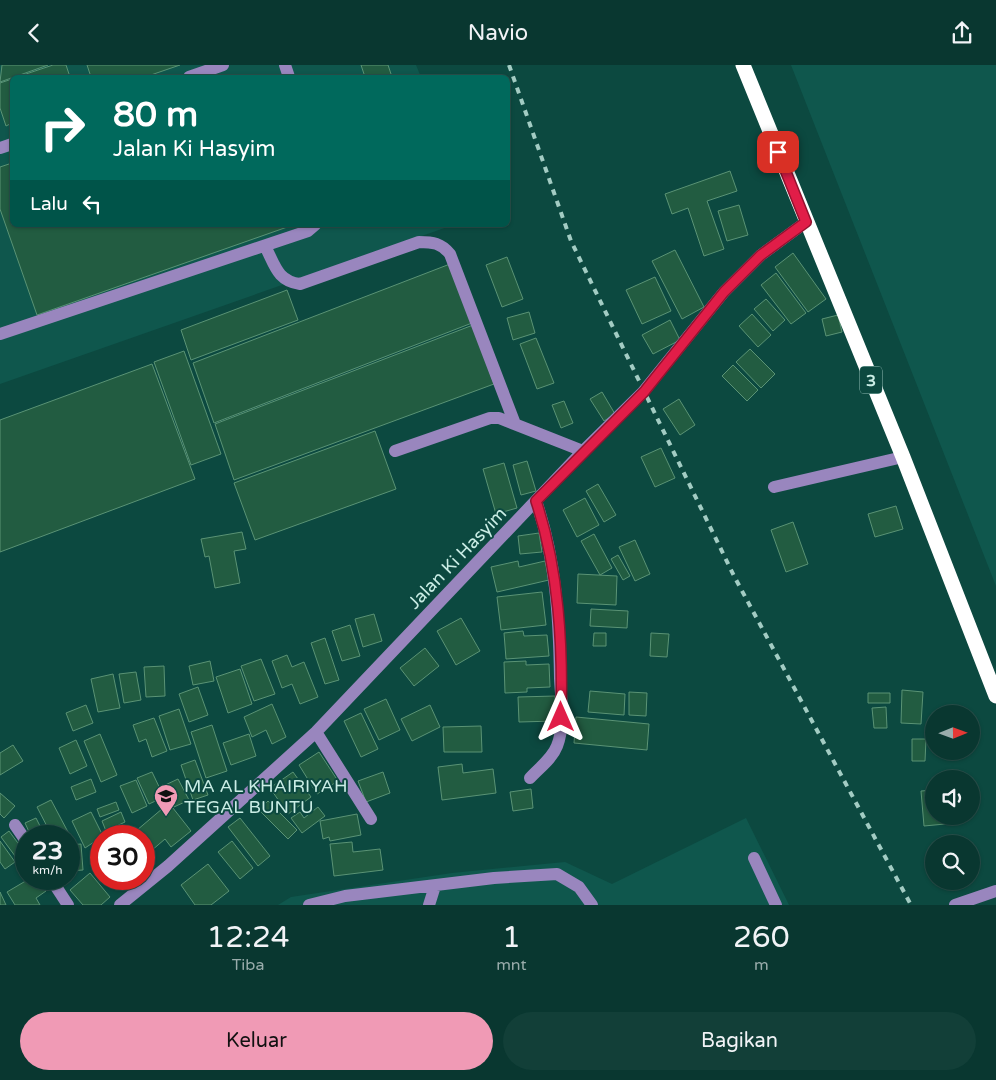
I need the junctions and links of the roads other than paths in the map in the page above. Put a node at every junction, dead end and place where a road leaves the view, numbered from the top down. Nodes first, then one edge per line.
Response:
1 (223, 65) edge
2 (742, 65) edge
3 (195, 75) edge
4 (806, 222) junction
5 (313, 227) edge
6 (265, 245) junction
7 (0, 334) edge
8 (515, 424) junction
9 (395, 451) dead end
10 (583, 451) junction
11 (902, 457) junction
12 (774, 487) dead end
13 (536, 501) junction
14 (996, 696) edge
15 (316, 732) junction
16 (530, 778) dead end
17 (371, 819) dead end
18 (754, 858) dead end
19 (435, 886) junction
20 (58, 890) edge
21 (996, 891) edge
22 (68, 905) edge
23 (120, 905) edge
24 (309, 905) edge
25 (429, 905) edge
26 (592, 905) edge
27 (776, 905) edge
28 (955, 905) edge

1 - 3 street
2 - 4 highway, 3
4 - 10 street, Jalan Ki Hasyim
4 - 11 highway, 3
5 - 6 street
6 - 7 street
6 - 8 street
8 - 9 street
8 - 10 street
10 - 13 street, Jalan Ki Hasyim
11 - 12 street
11 - 14 highway, 3
13 - 15 street, Jalan Ki Hasyim
13 - 16 street
15 - 17 street
15 - 23 street, Jalan Ki Hasyim
18 - 27 street
19 - 24 street
19 - 25 street
19 - 26 street
20 - 22 street
21 - 28 street

